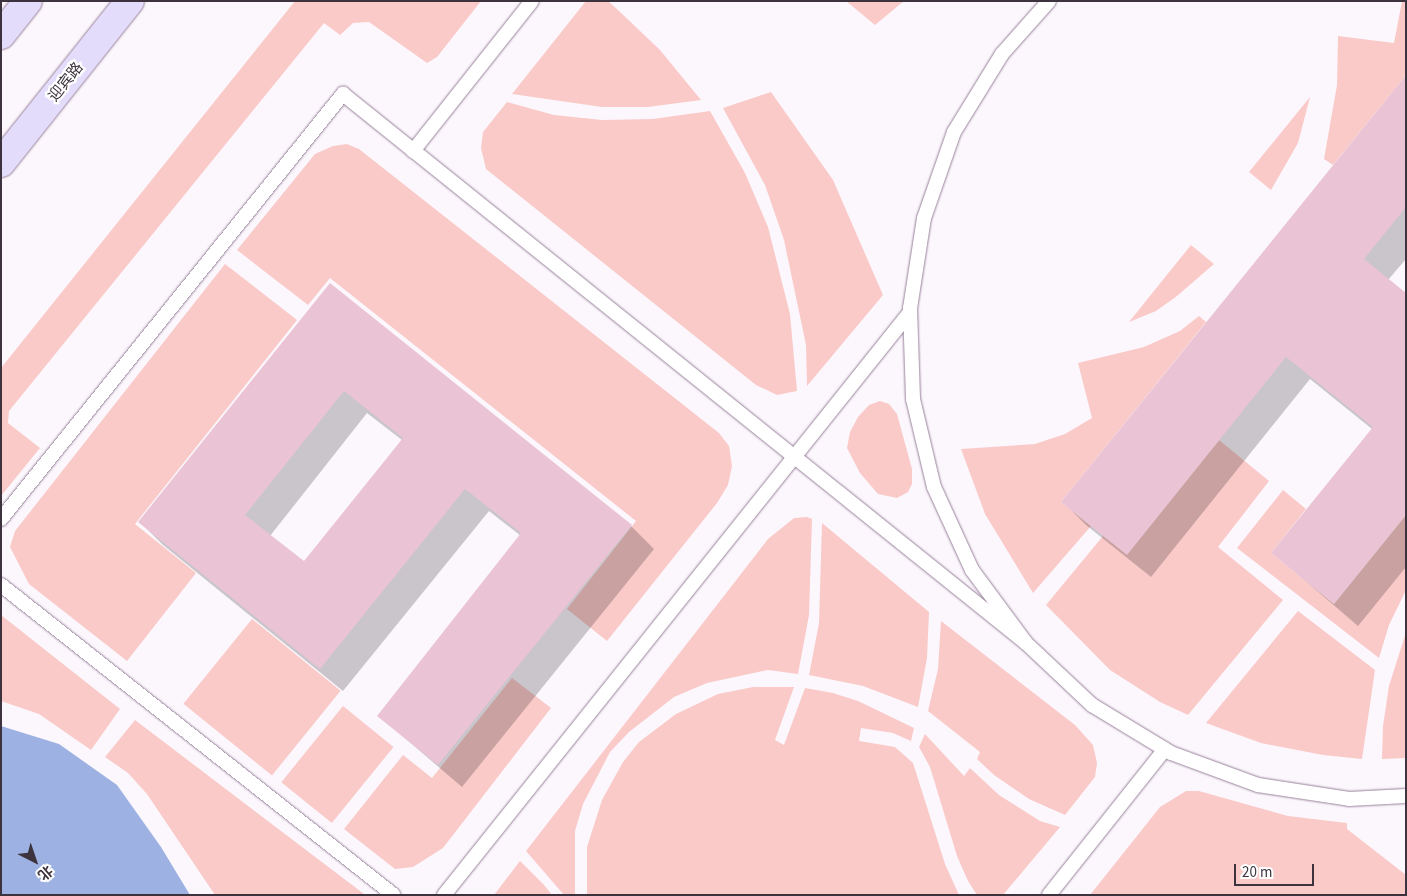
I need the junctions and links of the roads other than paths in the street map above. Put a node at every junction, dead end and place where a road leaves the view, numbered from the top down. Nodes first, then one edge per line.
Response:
1 (28, 1) edge
2 (130, 1) edge
3 (532, 1) edge
4 (1050, 1) edge
5 (1, 35) edge
6 (413, 150) junction
7 (1, 163) edge
8 (910, 312) junction
9 (794, 457) junction
10 (1, 519) edge
11 (1, 586) edge
12 (1026, 643) junction
13 (1165, 750) junction
14 (1406, 796) edge
15 (393, 895) edge
16 (444, 895) edge
17 (1049, 895) edge

1 - 5 main road
2 - 7 main road, 迎宾路
3 - 6 lane
4 - 8 lane
6 - 9 lane
6 - 10 lane
8 - 9 lane
8 - 12 lane
9 - 12 lane
9 - 16 lane
11 - 15 lane
12 - 13 lane
13 - 14 lane
13 - 17 lane

